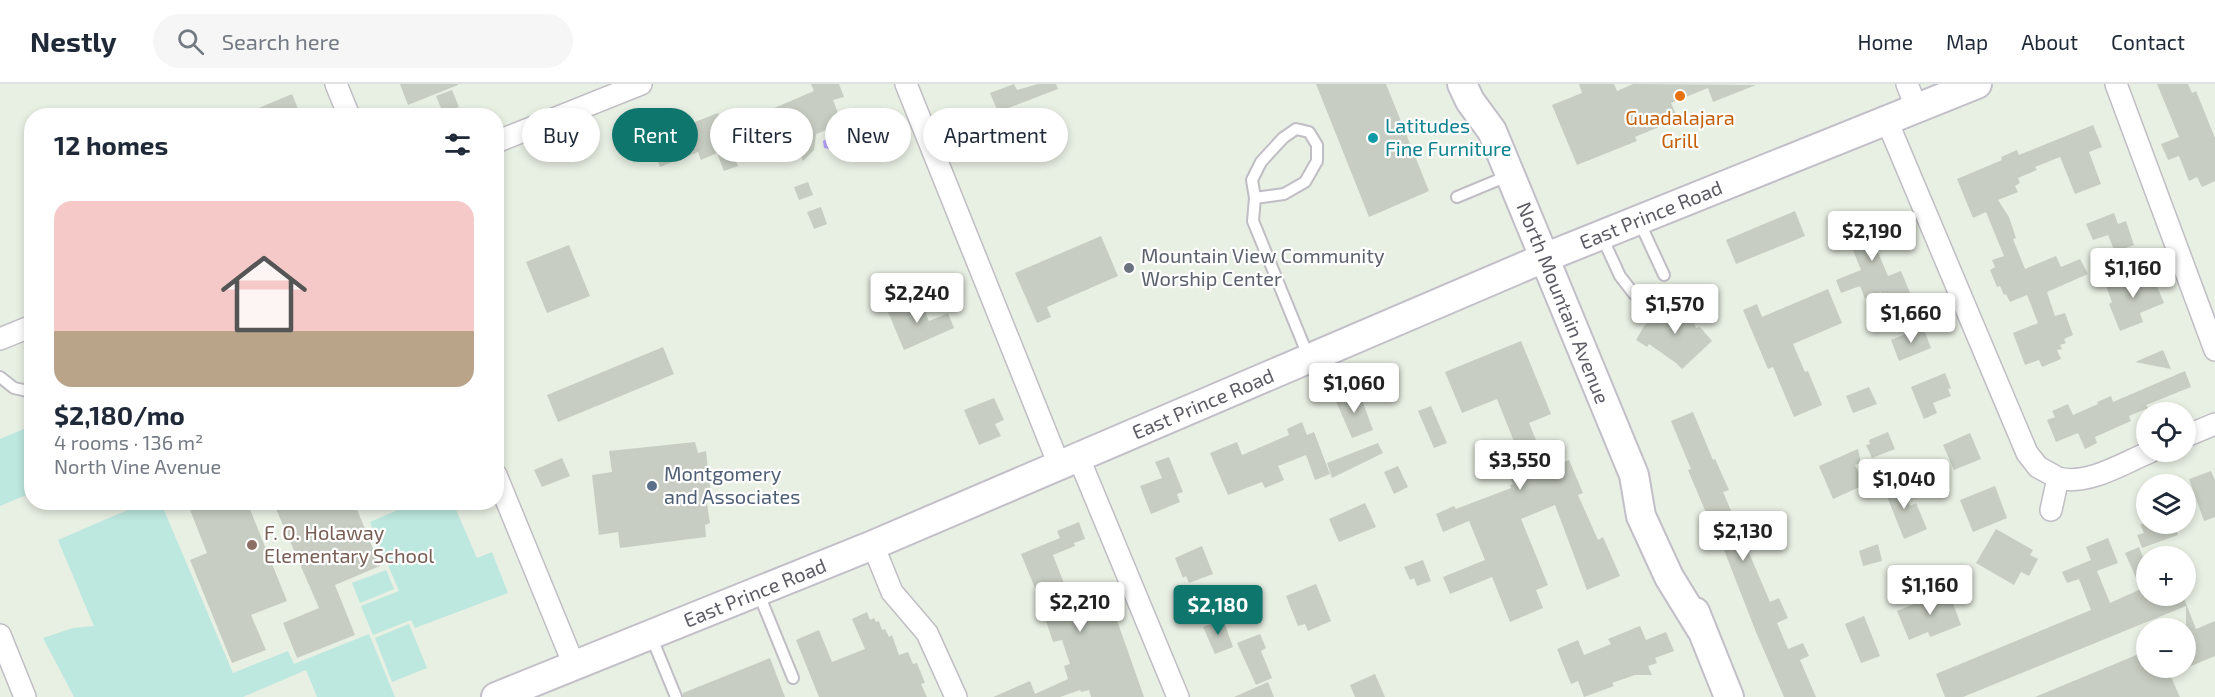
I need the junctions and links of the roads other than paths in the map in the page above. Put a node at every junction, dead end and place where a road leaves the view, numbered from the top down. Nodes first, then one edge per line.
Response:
1 (336, 84) edge
2 (641, 84) edge
3 (906, 84) edge
4 (1462, 84) edge
5 (1481, 84) edge
6 (1977, 84) edge
7 (2116, 84) edge
8 (1912, 97) edge
9 (346, 108) edge
10 (1887, 121) junction
11 (1492, 131) junction
12 (504, 139) edge
13 (1510, 175) junction
14 (1457, 197) dead end
15 (1255, 198) junction
16 (1638, 220) junction
17 (1601, 235) junction
18 (1544, 258) junction
19 (1664, 276) dead end
20 (1634, 294) dead end
21 (24, 329) edge
22 (0, 339) edge
23 (2215, 350) edge
24 (1308, 358) junction
25 (0, 377) edge
26 (24, 390) edge
27 (2215, 424) edge
28 (2196, 432) edge
29 (2136, 458) edge
30 (1068, 461) junction
31 (2058, 478) junction
32 (504, 494) edge
33 (2051, 510) dead end
34 (873, 544) junction
35 (758, 592) junction
36 (0, 635) edge
37 (650, 636) junction
38 (574, 665) junction
39 (793, 678) dead end
40 (25, 697) edge
41 (496, 697) edge
42 (676, 697) edge
43 (956, 697) edge
44 (1178, 697) edge
45 (1729, 697) edge

1 - 9 street
2 - 12 street
3 - 30 street
4 - 11 main road, North Mountain Avenue
5 - 11 main road, North Mountain Avenue
6 - 8 main road, East Prince Road
7 - 23 street
8 - 10 main road, East Prince Road
10 - 16 main road, East Prince Road
10 - 31 street
11 - 13 main road, North Mountain Avenue
13 - 14 lane
13 - 18 main road, North Mountain Avenue
15 - 15 lane
15 - 24 lane
16 - 17 main road, East Prince Road
16 - 19 lane
17 - 18 main road, East Prince Road
17 - 20 lane
18 - 24 main road, East Prince Road
18 - 45 main road, North Mountain Avenue
21 - 22 street
24 - 30 main road, East Prince Road
25 - 26 lane
27 - 28 street
29 - 31 street
30 - 34 main road, East Prince Road
30 - 44 street
31 - 33 street
32 - 38 street
34 - 35 main road, East Prince Road
34 - 43 street
35 - 37 main road, East Prince Road
35 - 39 lane
36 - 40 street
37 - 38 main road, East Prince Road
37 - 42 lane
38 - 41 main road, East Prince Road

